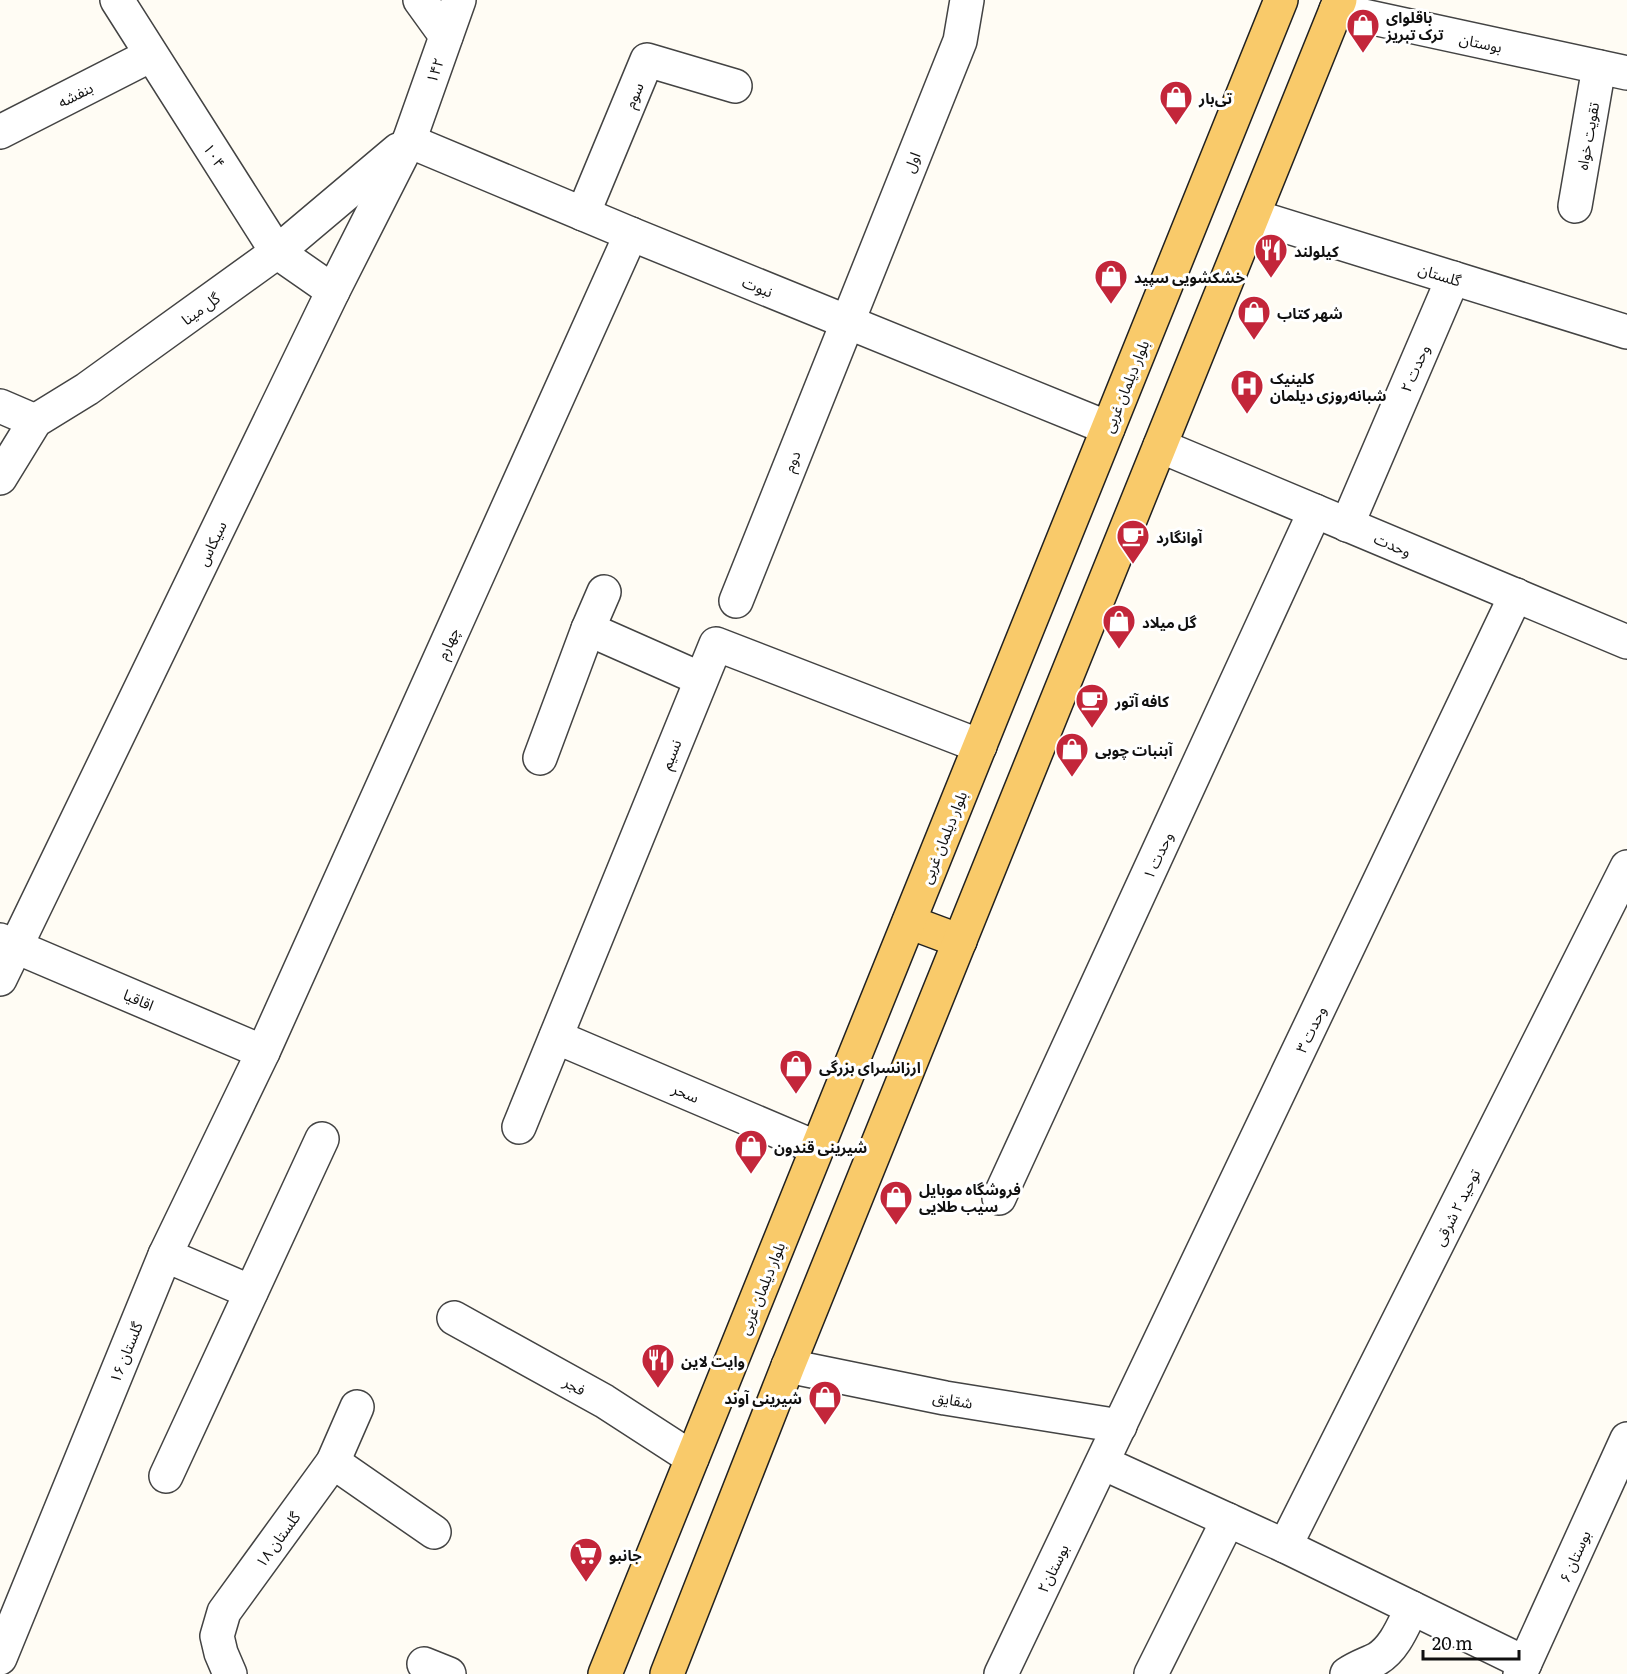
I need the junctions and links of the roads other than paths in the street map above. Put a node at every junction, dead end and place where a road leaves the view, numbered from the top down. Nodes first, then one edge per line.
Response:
1 (117, 0) edge
2 (420, 0) edge
3 (459, 0) edge
4 (967, 0) edge
5 (1281, 0) edge
6 (1338, 5) edge
7 (446, 36) junction
8 (151, 55) junction
9 (1613, 70) edge
10 (735, 86) dead end
11 (0, 132) edge
12 (409, 141) junction
13 (1575, 206) dead end
14 (583, 214) junction
15 (1253, 216) junction
16 (631, 234) junction
17 (277, 252) junction
18 (1453, 278) junction
19 (333, 291) junction
20 (846, 321) junction
21 (1627, 332) edge
22 (0, 406) edge
23 (35, 421) junction
24 (1108, 428) junction
25 (1160, 446) junction
26 (0, 478) edge
27 (1315, 511) junction
28 (1347, 525) junction
29 (604, 592) dead end
30 (1516, 595) junction
31 (736, 601) dead end
32 (588, 629) junction
33 (1627, 642) edge
34 (701, 679) junction
35 (980, 746) junction
36 (540, 758) dead end
37 (1627, 867) edge
38 (909, 922) junction
39 (960, 941) junction
40 (8, 943) edge
41 (0, 980) edge
42 (556, 1036) junction
43 (263, 1052) junction
44 (519, 1127) dead end
45 (322, 1139) dead end
46 (817, 1148) junction
47 (999, 1198) dead end
48 (165, 1256) junction
49 (251, 1292) junction
50 (454, 1318) dead end
51 (788, 1366) junction
52 (357, 1407) dead end
53 (1120, 1426) junction
54 (1627, 1439) edge
55 (692, 1458) junction
56 (333, 1462) junction
57 (1103, 1463) junction
58 (166, 1476) dead end
59 (1228, 1520) junction
60 (434, 1532) dead end
61 (1285, 1546) junction
62 (1412, 1608) junction
63 (0, 1658) edge
64 (1523, 1668) edge
65 (230, 1674) edge
66 (605, 1674) edge
67 (667, 1674) edge
68 (1001, 1674) edge
69 (1152, 1674) edge
70 (1347, 1674) edge

1 - 8 street, ۱۰۴
2 - 7 street
3 - 7 street, ۱۴۲
4 - 20 street, اول
5 - 24 main road, بلوار دیلمان غربی
6 - 9 street, بوستان
6 - 15 main road
7 - 12 street, ۱۴۲
8 - 11 street, بنفشه
8 - 17 street, ۱۰۴
9 - 13 street, تقویت خواه
10 - 14 street, سوم
12 - 14 street, نبوت
12 - 17 street, گل مینا
12 - 19 street, سیکاس
14 - 16 street, نبوت
15 - 18 street, گلستان
15 - 25 main road
16 - 20 street, نبوت
16 - 43 street, چهارم
17 - 19 street, ۱۰۴
17 - 23 street, گل مینا
18 - 21 street, گلستان
18 - 28 street, وحدت ۲
19 - 40 street, سیکاس
20 - 24 street, نبوت
20 - 31 street, دوم
22 - 23 street
23 - 26 street, گل مینا
24 - 35 main road, بلوار دیلمان غربی
25 - 27 street, وحدت
25 - 39 main road
27 - 28 street, وحدت
27 - 47 street, وحدت ۱
28 - 30 street, وحدت
29 - 32 street
30 - 33 street, وحدت
30 - 53 street, وحدت ۳
32 - 34 street
32 - 36 street
34 - 35 street, نسیم
34 - 42 street, نسیم
35 - 38 main road, بلوار دیلمان غربی
37 - 61 street, توحید ۲ شرقی
38 - 39 main road
38 - 46 main road, بلوار دیلمان غربی
39 - 51 main road
40 - 41 street, سیکاس
40 - 43 street, اقاقیا
42 - 44 street, نسیم
42 - 46 street, سحر
43 - 48 street, گلستان ۱۶
45 - 49 street
46 - 55 main road, بلوار دیلمان غربی
48 - 49 street
48 - 63 street, گلستان ۱۶
49 - 58 street
50 - 55 street, فجر
51 - 53 street, شقایق
51 - 67 main road
52 - 56 street, گلستان ۱۸
53 - 57 street, وحدت ۳
54 - 64 street, بوستان ۶
55 - 66 main road, بلوار دیلمان غربی
56 - 60 street
56 - 65 street, گلستان ۱۸
57 - 59 street
57 - 68 street, بوستان۲
59 - 61 street
59 - 69 street
61 - 62 street
62 - 64 street
62 - 70 street

